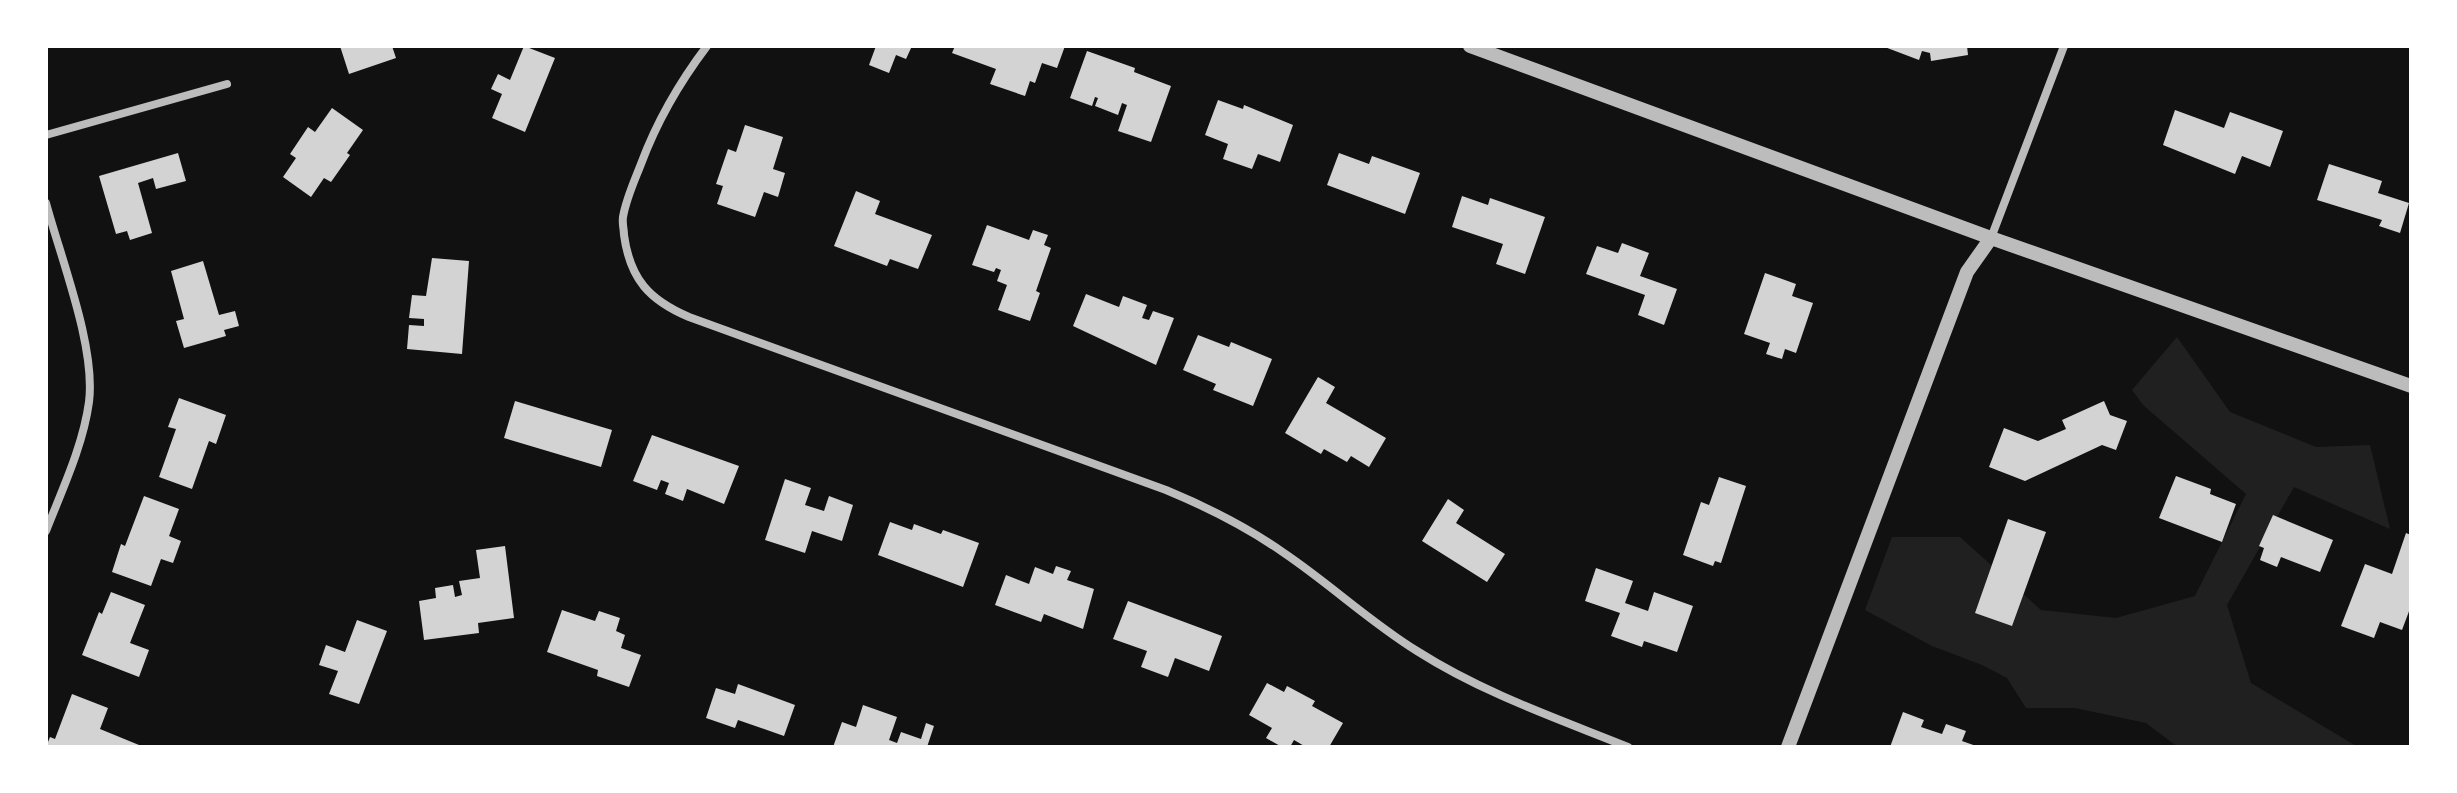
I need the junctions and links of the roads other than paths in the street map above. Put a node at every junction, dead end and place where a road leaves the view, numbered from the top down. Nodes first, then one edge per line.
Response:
1 (707, 46) edge
2 (1470, 46) edge
3 (2064, 46) edge
4 (227, 84) dead end
5 (46, 135) edge
6 (46, 203) edge
7 (1991, 238) junction
8 (2411, 386) edge
9 (46, 531) edge
10 (1628, 747) edge
11 (1788, 747) edge

1 - 10 street
2 - 7 street
3 - 7 street
4 - 5 street
6 - 9 street
7 - 8 street
7 - 11 street

